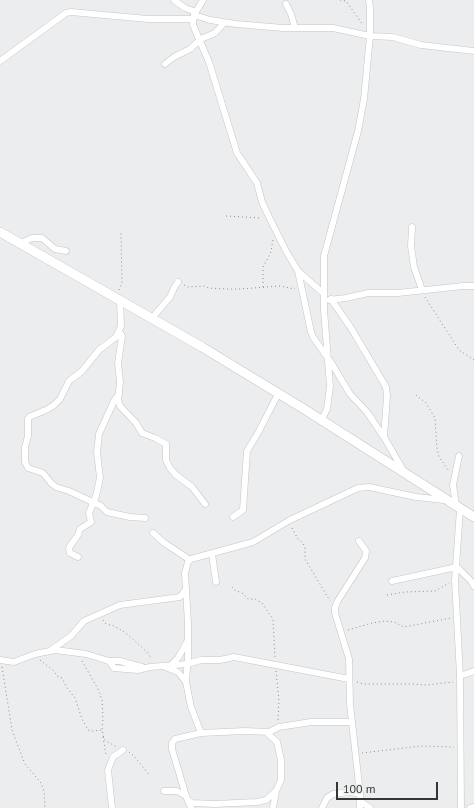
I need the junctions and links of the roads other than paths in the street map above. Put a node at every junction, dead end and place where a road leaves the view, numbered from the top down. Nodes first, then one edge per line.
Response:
1 (174, 0) edge
2 (203, 0) edge
3 (369, 0) edge
4 (286, 4) dead end
5 (194, 16) junction
6 (224, 23) junction
7 (295, 28) junction
8 (370, 36) junction
9 (200, 41) junction
10 (474, 51) edge
11 (0, 61) edge
12 (165, 64) dead end
13 (412, 227) dead end
14 (0, 232) edge
15 (21, 243) junction
16 (66, 251) dead end
17 (298, 271) junction
18 (178, 282) road end
19 (474, 286) edge
20 (422, 290) junction
21 (324, 298) junction
22 (118, 299) junction
23 (331, 299) junction
24 (152, 318) junction
25 (119, 330) junction
26 (328, 359) junction
27 (119, 394) junction
28 (278, 394) junction
29 (321, 421) junction
30 (384, 437) junction
31 (459, 456) dead end
32 (405, 473) junction
33 (447, 500) junction
34 (93, 503) junction
35 (205, 504) dead end
36 (458, 507) junction
37 (233, 517) dead end
38 (145, 518) dead end
39 (474, 518) edge
40 (153, 533) dead end
41 (359, 541) dead end
42 (212, 554) junction
43 (78, 557) dead end
44 (190, 560) junction
45 (457, 568) junction
46 (392, 580) dead end
47 (216, 582) dead end
48 (474, 586) edge
49 (186, 589) junction
50 (187, 642) junction
51 (51, 650) junction
52 (1, 660) edge
53 (187, 664) junction
54 (161, 665) junction
55 (171, 665) junction
56 (474, 671) edge
57 (349, 678) junction
58 (460, 678) junction
59 (186, 682) junction
60 (352, 722) junction
61 (277, 728) junction
62 (266, 732) junction
63 (201, 733) junction
64 (277, 742) junction
65 (123, 750) road end
66 (276, 791) junction
67 (164, 792) dead end
68 (360, 797) junction
69 (187, 798) junction
70 (474, 807) edge
71 (112, 808) edge
72 (191, 808) edge
73 (273, 808) edge
74 (322, 808) edge
75 (360, 808) edge
76 (370, 808) edge
77 (461, 808) edge
78 (470, 808) edge

1 - 5 street
2 - 5 street
3 - 8 street
4 - 7 street
5 - 6 street
5 - 9 street
5 - 11 street
6 - 7 street
6 - 9 street
7 - 8 street
8 - 10 street
8 - 21 street
9 - 12 street
9 - 17 street
13 - 20 street
14 - 15 street
15 - 16 street
15 - 22 street
17 - 21 street
17 - 26 street
18 - 24 street
19 - 20 street
20 - 23 street
21 - 23 street
21 - 26 street
22 - 24 street
22 - 25 street
23 - 30 street
24 - 28 street
25 - 27 street
25 - 34 street
26 - 29 street
26 - 30 street
27 - 34 street
27 - 35 street
28 - 29 street
28 - 37 street
29 - 32 street
30 - 32 street
31 - 36 street
32 - 33 street
33 - 36 street
33 - 42 street
34 - 38 street
34 - 43 street
36 - 39 street
36 - 45 street
40 - 44 street
41 - 57 street
42 - 44 street
42 - 47 street
44 - 49 street
45 - 46 street
45 - 48 street
45 - 58 street
49 - 50 street
49 - 51 street
50 - 53 street
50 - 55 street
51 - 52 street
51 - 54 street
53 - 55 street
53 - 57 street
53 - 59 street
54 - 55 street
54 - 59 street
56 - 58 street
57 - 60 street
58 - 77 street
59 - 63 street
60 - 61 street
60 - 68 street
61 - 62 street
61 - 64 street
62 - 63 street
62 - 64 street
63 - 69 street
64 - 66 street
65 - 71 street
66 - 69 street
66 - 73 street
67 - 69 street
68 - 74 street
68 - 75 street
68 - 76 street
69 - 72 street
70 - 78 street

